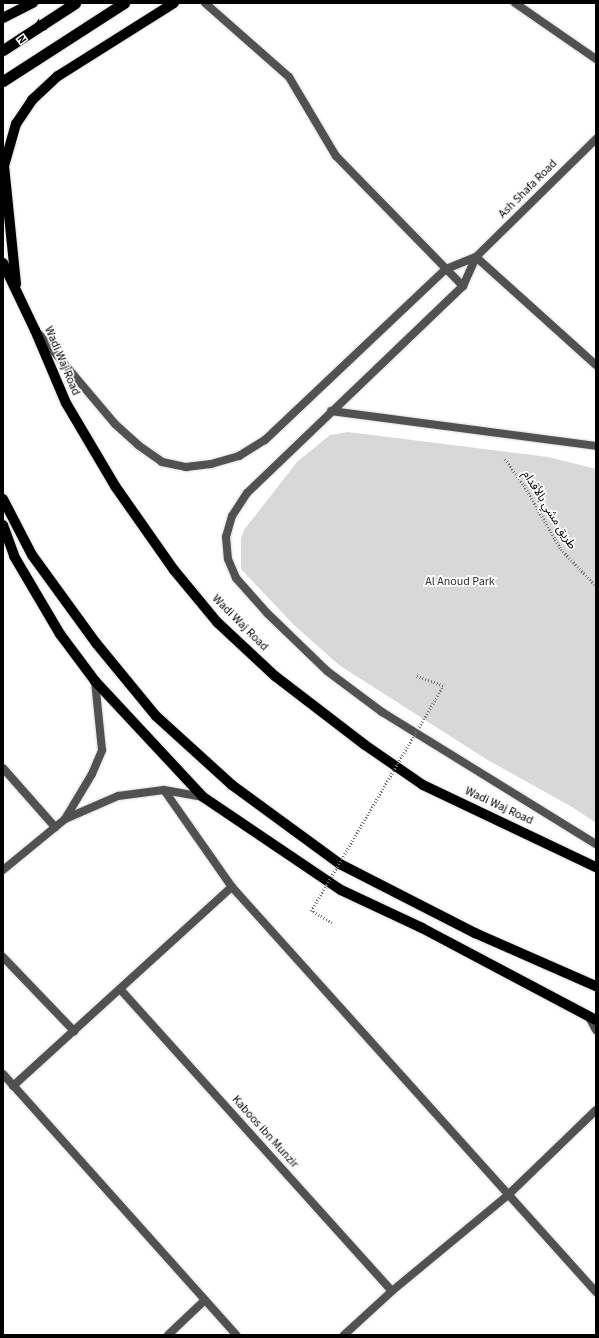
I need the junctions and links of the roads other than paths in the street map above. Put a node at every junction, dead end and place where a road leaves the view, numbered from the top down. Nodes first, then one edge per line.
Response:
1 (33, 3) edge
2 (75, 3) edge
3 (124, 3) edge
4 (174, 3) edge
5 (205, 3) edge
6 (521, 4) edge
7 (3, 18) edge
8 (3, 50) edge
9 (596, 59) edge
10 (3, 81) edge
11 (596, 139) edge
12 (476, 257) junction
13 (3, 263) edge
14 (446, 269) junction
15 (463, 286) junction
16 (17, 294) junction
17 (35, 330) junction
18 (596, 365) edge
19 (331, 411) junction
20 (596, 446) edge
21 (3, 499) edge
22 (3, 526) edge
23 (94, 681) junction
24 (3, 768) edge
25 (164, 790) junction
26 (203, 797) junction
27 (64, 819) junction
28 (55, 827) junction
29 (596, 844) edge
30 (596, 867) edge
31 (3, 870) edge
32 (232, 887) junction
33 (3, 957) edge
34 (596, 986) edge
35 (120, 989) junction
36 (593, 1018) edge
37 (596, 1030) edge
38 (74, 1031) junction
39 (3, 1074) edge
40 (13, 1086) junction
41 (596, 1110) edge
42 (508, 1195) junction
43 (392, 1291) junction
44 (596, 1292) edge
45 (205, 1300) junction
46 (168, 1335) edge
47 (236, 1335) edge
48 (344, 1335) edge

1 - 7 main road
2 - 8 highway
3 - 10 highway
4 - 16 main road
5 - 14 street
6 - 9 street
11 - 12 street, Ash Shafa Road
12 - 14 street
12 - 15 street
12 - 18 street
13 - 16 main road, Wadi Waj Road
14 - 15 street
14 - 17 street
15 - 19 street
16 - 17 main road, Wadi Waj Road
17 - 30 main road, Wadi Waj Road
19 - 20 street
19 - 29 street
21 - 34 main road
22 - 23 main road
23 - 26 main road
23 - 27 street
24 - 28 street
25 - 26 street
25 - 27 street
25 - 32 street
26 - 36 main road
27 - 28 street
28 - 31 street
32 - 35 street
32 - 42 street
33 - 38 street
35 - 38 street
35 - 43 street, Kaboos ibn Munzir
36 - 37 street
38 - 40 street
39 - 40 street
40 - 45 street
41 - 42 street
42 - 43 street
42 - 44 street
43 - 48 street
45 - 46 street
45 - 47 street

